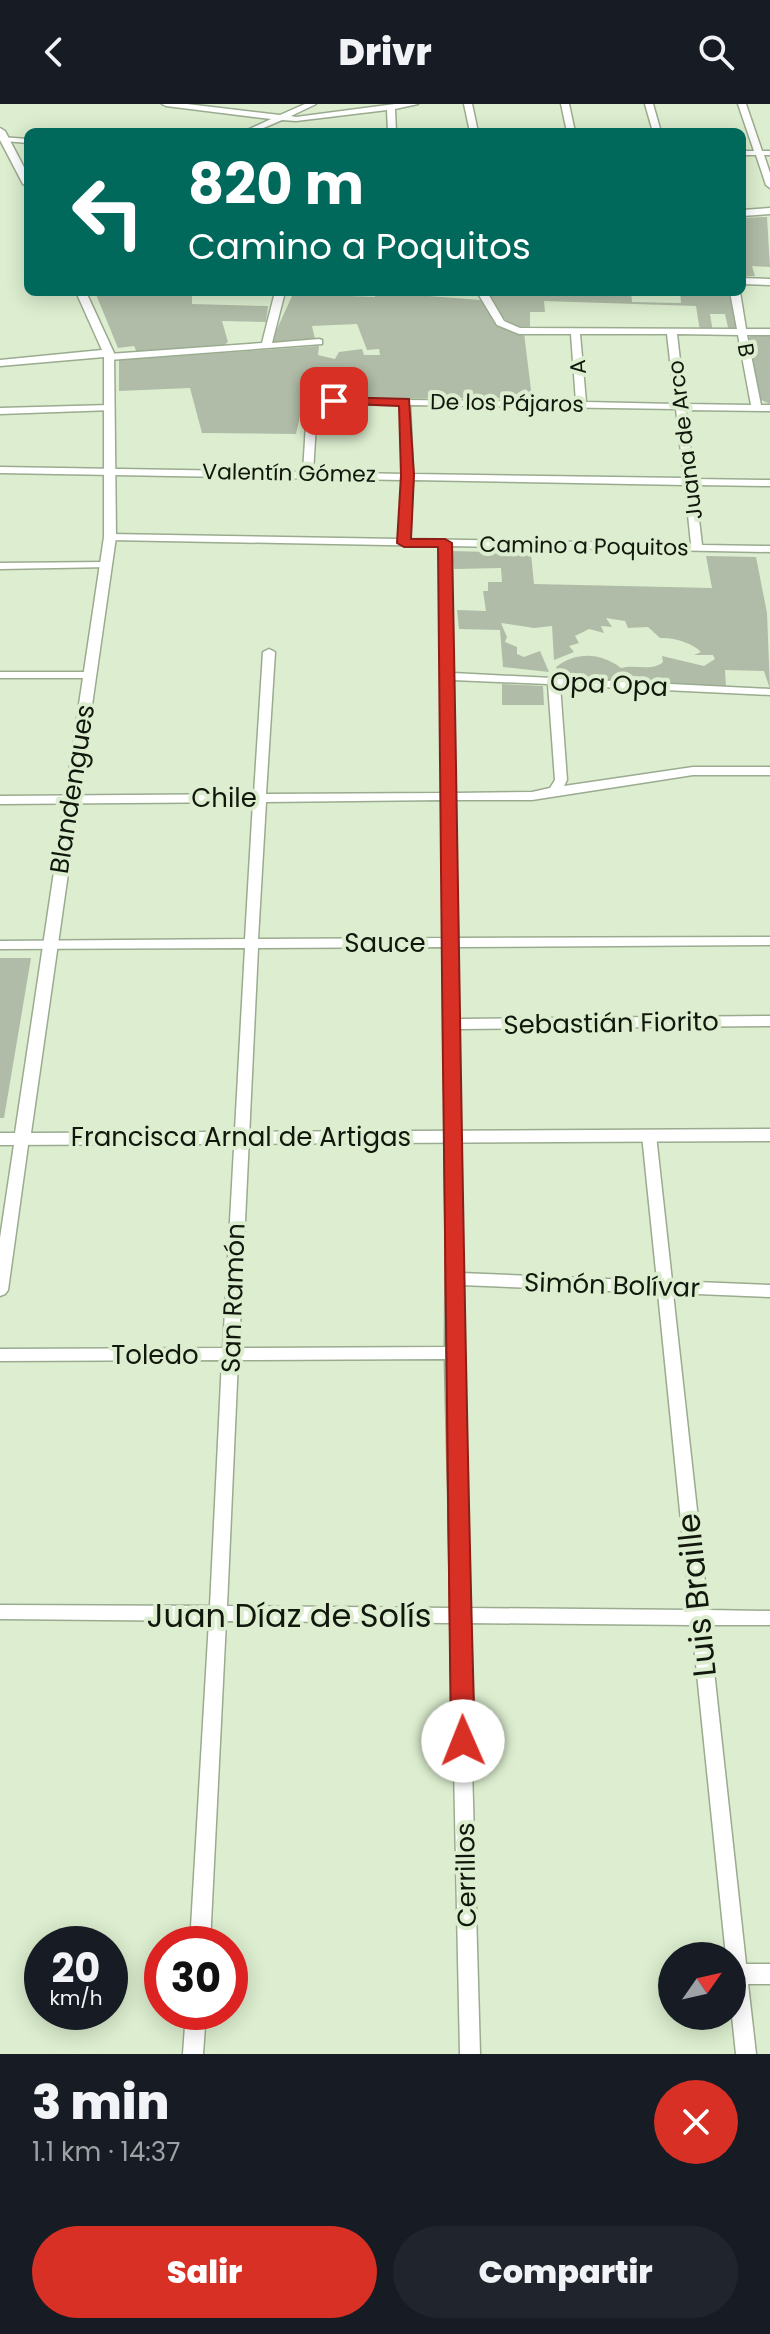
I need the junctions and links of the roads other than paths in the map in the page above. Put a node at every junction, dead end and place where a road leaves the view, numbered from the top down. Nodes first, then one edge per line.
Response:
1 (166, 104) edge
2 (312, 104) edge
3 (414, 104) edge
4 (468, 104) edge
5 (565, 104) edge
6 (649, 104) edge
7 (742, 104) edge
8 (197, 106) edge
9 (391, 107) junction
10 (282, 117) junction
11 (296, 119) junction
12 (256, 128) edge
13 (275, 128) edge
14 (392, 128) edge
15 (473, 128) edge
16 (570, 128) edge
17 (656, 128) edge
18 (2, 135) edge
19 (24, 140) edge
20 (746, 153) edge
21 (760, 153) junction
22 (770, 153) edge
23 (24, 176) edge
24 (770, 185) edge
25 (770, 211) edge
26 (746, 213) edge
27 (746, 281) edge
28 (770, 282) edge
29 (83, 296) edge
30 (279, 296) edge
31 (484, 296) edge
32 (736, 296) edge
33 (743, 331) junction
34 (575, 332) junction
35 (770, 332) edge
36 (672, 333) junction
37 (267, 341) junction
38 (319, 342) dead end
39 (109, 355) junction
40 (0, 363) edge
41 (405, 402) junction
42 (581, 403) junction
43 (681, 406) junction
44 (756, 407) junction
45 (110, 408) junction
46 (770, 408) edge
47 (0, 411) edge
48 (111, 469) junction
49 (0, 470) edge
50 (308, 473) junction
51 (408, 475) junction
52 (689, 481) junction
53 (770, 483) edge
54 (110, 537) junction
55 (404, 543) junction
56 (445, 543) junction
57 (697, 547) junction
58 (770, 549) edge
59 (106, 565) junction
60 (0, 566) edge
61 (269, 652) dead end
62 (0, 675) edge
63 (90, 675) junction
64 (448, 676) junction
65 (554, 681) junction
66 (770, 692) edge
67 (770, 771) edge
68 (555, 791) junction
69 (447, 797) junction
70 (259, 798) junction
71 (70, 799) junction
72 (0, 800) edge
73 (770, 941) edge
74 (451, 943) junction
75 (249, 944) junction
76 (0, 945) edge
77 (49, 945) junction
78 (770, 1021) edge
79 (452, 1024) junction
80 (649, 1135) junction
81 (770, 1135) edge
82 (454, 1136) junction
83 (239, 1137) junction
84 (22, 1138) junction
85 (0, 1139) edge
86 (455, 1279) junction
87 (664, 1287) junction
88 (0, 1290) edge
89 (770, 1291) edge
90 (453, 1353) junction
91 (0, 1355) edge
92 (231, 1355) junction
93 (0, 1612) edge
94 (220, 1615) junction
95 (461, 1616) junction
96 (698, 1617) junction
97 (770, 1618) edge
98 (201, 1926) edge
99 (734, 1942) edge
100 (746, 1974) edge
101 (770, 1974) edge
102 (195, 2030) edge
103 (744, 2030) edge
104 (193, 2054) edge
105 (470, 2054) edge
106 (746, 2054) edge

1 - 8 street
2 - 10 street
3 - 9 street
4 - 15 street
5 - 16 street
6 - 17 street
7 - 21 street
8 - 10 street
9 - 11 street
9 - 14 street
10 - 11 street
10 - 12 street
11 - 13 street
18 - 19 street
18 - 23 street
20 - 21 street
21 - 22 street
21 - 24 street
25 - 26 street
27 - 28 street
29 - 39 street, Blandengues
30 - 37 street
31 - 34 street
32 - 33 street, B
33 - 35 street
33 - 36 street
33 - 44 street, B
34 - 36 street
34 - 42 street, A
36 - 43 street, Juana de Arco
37 - 38 street
37 - 39 street
39 - 40 street
39 - 45 street, Blandengues
41 - 42 street, De los Pájaros
41 - 50 street, De los Pájaros
41 - 51 street
42 - 43 street, De los Pájaros
43 - 44 street, De los Pájaros
43 - 52 street, Juana de Arco
44 - 46 street, De los Pájaros
45 - 47 street
45 - 48 street, Blandengues
48 - 49 street, Valentín Gómez
48 - 50 street, Valentín Gómez
48 - 54 street, Blandengues
50 - 51 street, Valentín Gómez
51 - 52 street, Valentín Gómez
51 - 55 street
52 - 53 street, Valentín Gómez
52 - 57 street, Juana de Arco
54 - 55 street, Camino a Poquitos
54 - 59 street, Blandengues
55 - 56 street, Camino a Poquitos
56 - 57 street, Camino a Poquitos
56 - 64 street, Cerrillos
57 - 58 street, Camino a Poquitos
59 - 60 street
59 - 63 street, Blandengues
61 - 70 street, San Ramón
62 - 63 street
63 - 71 street, Blandengues
64 - 65 street, Opa Opa
64 - 69 street, Cerrillos
65 - 66 street, Opa Opa
65 - 68 street
67 - 68 street, Chile
68 - 69 street, Chile
69 - 70 street, Chile
69 - 74 street, Cerrillos
70 - 71 street, Chile
70 - 75 street, San Ramón
71 - 72 street, Chile
71 - 77 street, Blandengues
73 - 74 street, Sauce
74 - 75 street, Sauce
74 - 79 street, Cerrillos
75 - 77 street, Sauce
75 - 83 street, San Ramón
76 - 77 street, Sauce
77 - 84 street, Blandengues
78 - 79 street, Sebastián Fiorito
79 - 82 street, Cerrillos
80 - 81 street, Francisca Arnal de Artigas
80 - 82 street, Francisca Arnal de Artigas
80 - 87 street, Luis Braille
82 - 83 street, Francisca Arnal de Artigas
82 - 86 street, Cerrillos
83 - 84 street, Francisca Arnal de Artigas
83 - 92 street, San Ramón
84 - 85 street, Francisca Arnal de Artigas
84 - 88 street, Blandengues
86 - 87 street, Simón Bolívar
86 - 90 street, Cerrillos
87 - 89 street, Simón Bolívar
87 - 96 street, Luis Braille
90 - 92 street, Toledo
90 - 95 street, Cerrillos
91 - 92 street, Toledo
92 - 94 street, San Ramón
93 - 94 street, Juan Díaz de Solís
94 - 95 street, Juan Díaz de Solís
94 - 98 street, San Ramón
95 - 96 street, Juan Díaz de Solís
95 - 105 street, Cerrillos
96 - 97 street, Juan Díaz de Solís
96 - 99 street, Luis Braille
100 - 101 street
102 - 104 street
103 - 106 street, Luis Braille

